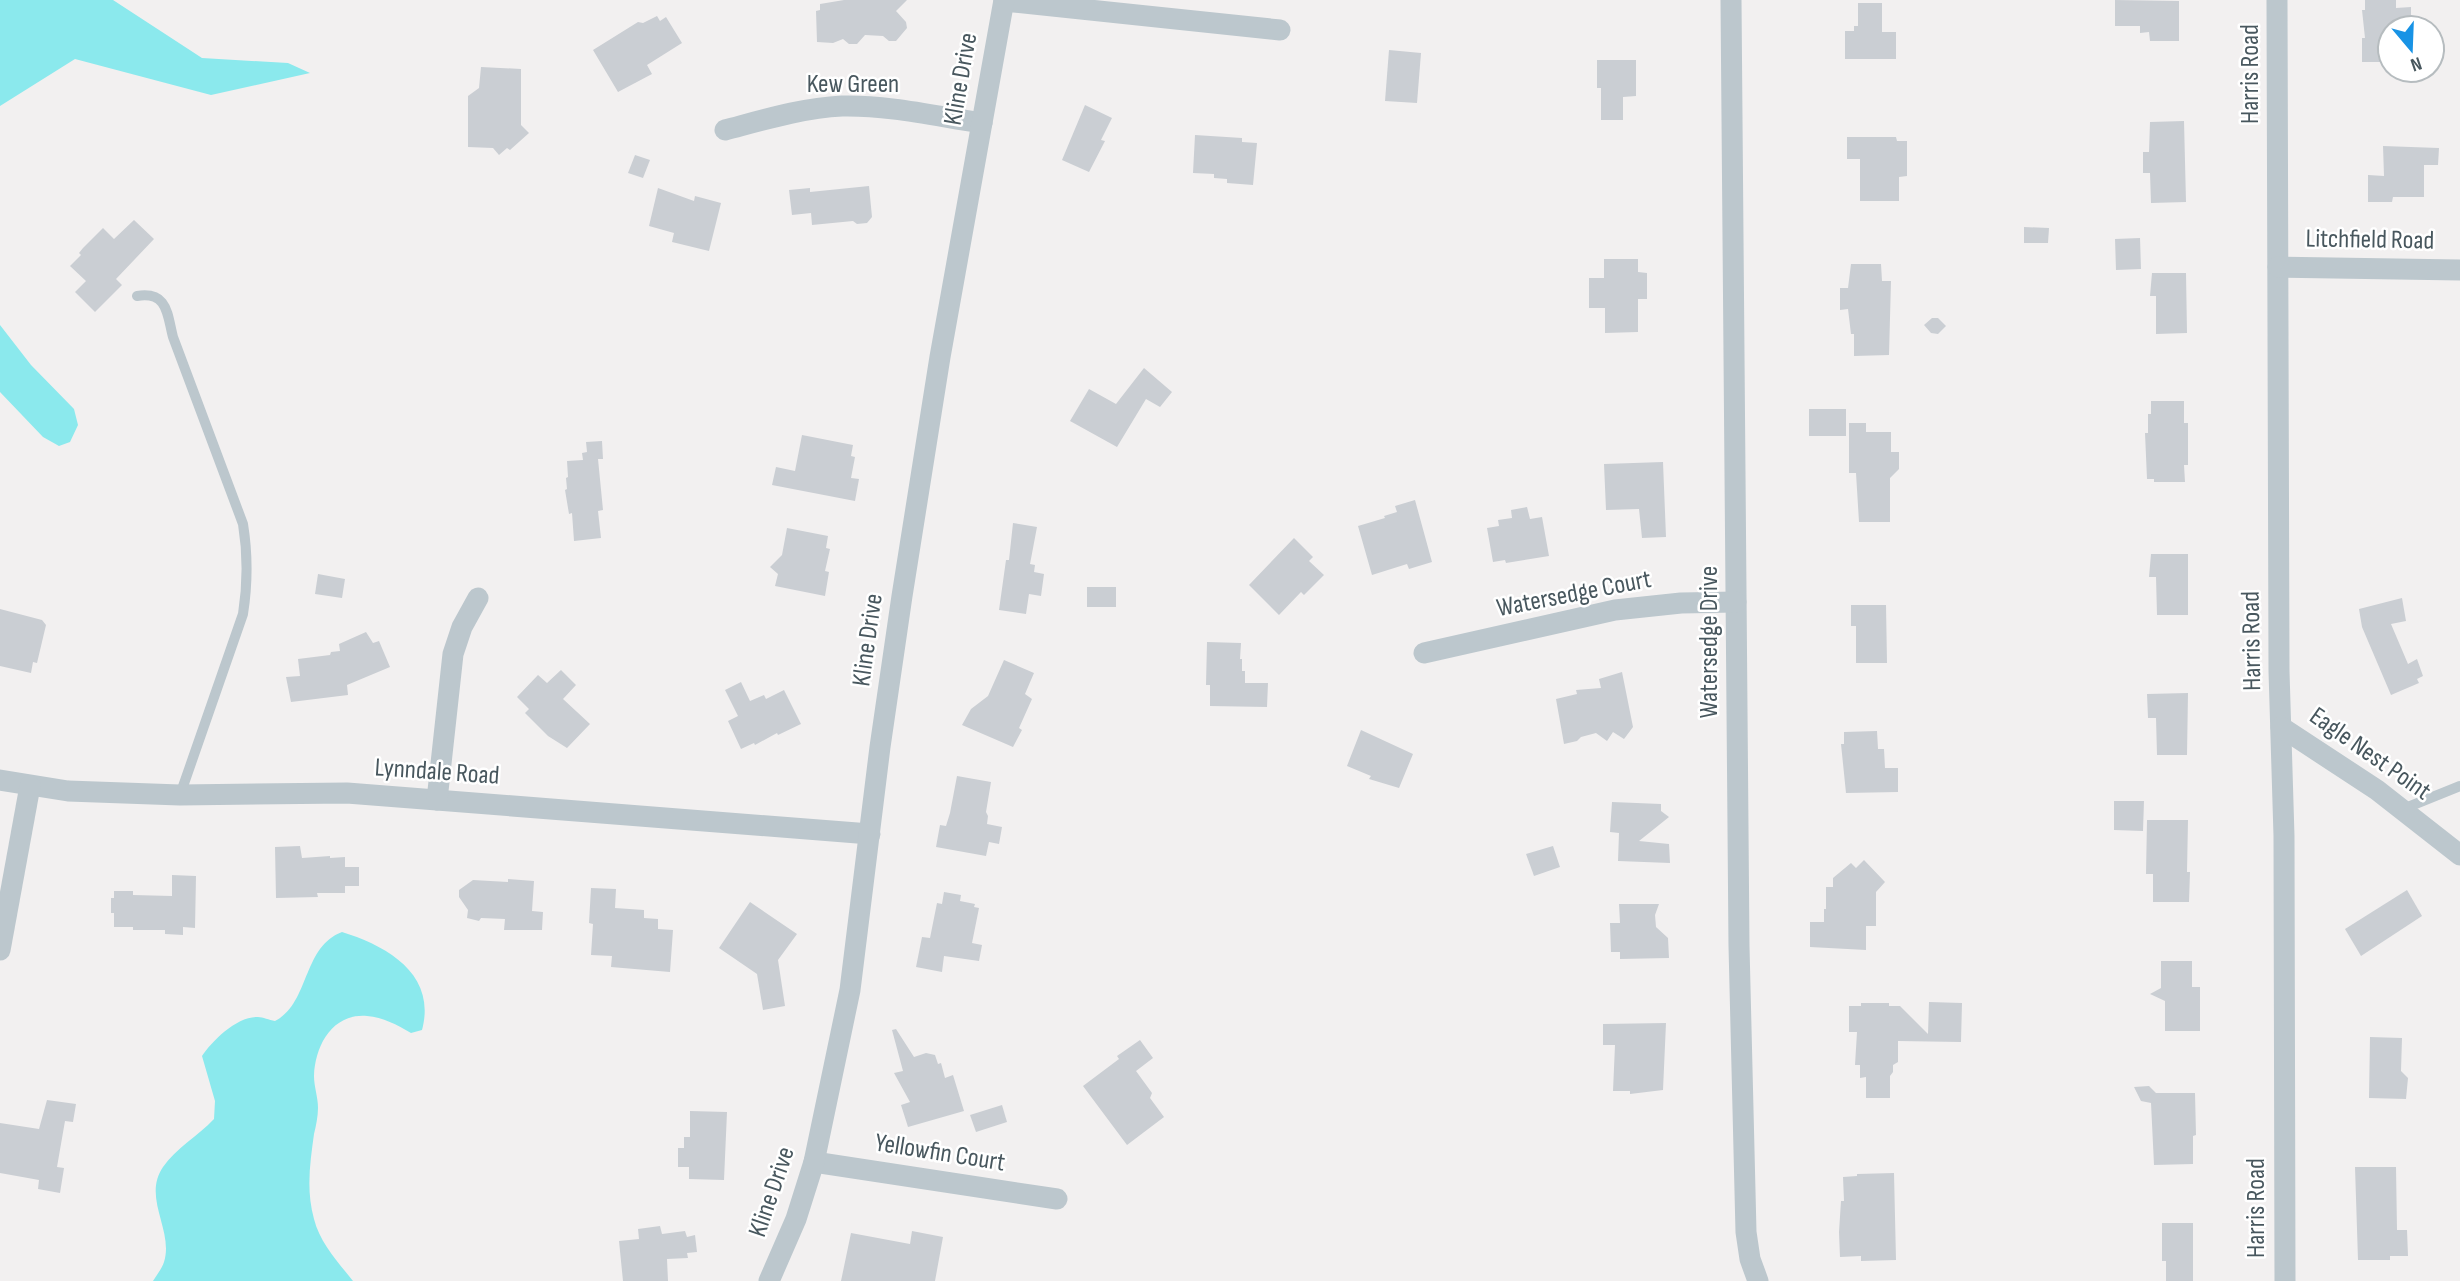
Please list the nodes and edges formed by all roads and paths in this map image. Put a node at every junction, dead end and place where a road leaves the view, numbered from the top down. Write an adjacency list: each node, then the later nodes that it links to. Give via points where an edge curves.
1 (1731, 0): 11 (street, Watersedge Drive)
2 (2277, 0): 7 (street, Harris Road)
3 (1004, 1): 4 (street); 5 (street, Kline Drive)
4 (1280, 30)
5 (982, 123): 6 (street, Kew Green, via 882,107 841,106 799,111); 20 (street, Kline Drive, via 902,596)
6 (725, 130)
7 (2278, 267): 8 (street, Litchfield Road); 13 (street, Harris Road)
8 (2460, 270)
9 (137, 296): 17 (lane, via 149,294 165,306 243,524 248,554 243,614)
10 (478, 598): 18 (street, via 453,654)
11 (1736, 601): 12 (street, Watersedge Court, via 1615,610); 26 (street, Watersedge Drive, via 1746,1232)
12 (1424, 653)
13 (2281, 727): 19 (street, Eagle Nest Point); 27 (street, Harris Road)
14 (0, 780): 15 (street, Lynndale Road)
15 (30, 786): 17 (street, Lynndale Road); 22 (street)
16 (2460, 786): 19 (lane)
17 (180, 795): 18 (street, Lynndale Road, via 347,793)
18 (437, 800): 20 (street, Lynndale Road)
19 (2403, 809): 21 (street, Eagle Nest Point)
20 (870, 834): 23 (street, Kline Drive, via 850,990)
21 (2460, 855)
22 (0, 950)
23 (814, 1162): 24 (street, Yellowfin Court); 25 (street, Kline Drive)
24 (1057, 1199)
25 (769, 1281)
26 (1758, 1281)
27 (2285, 1281)

